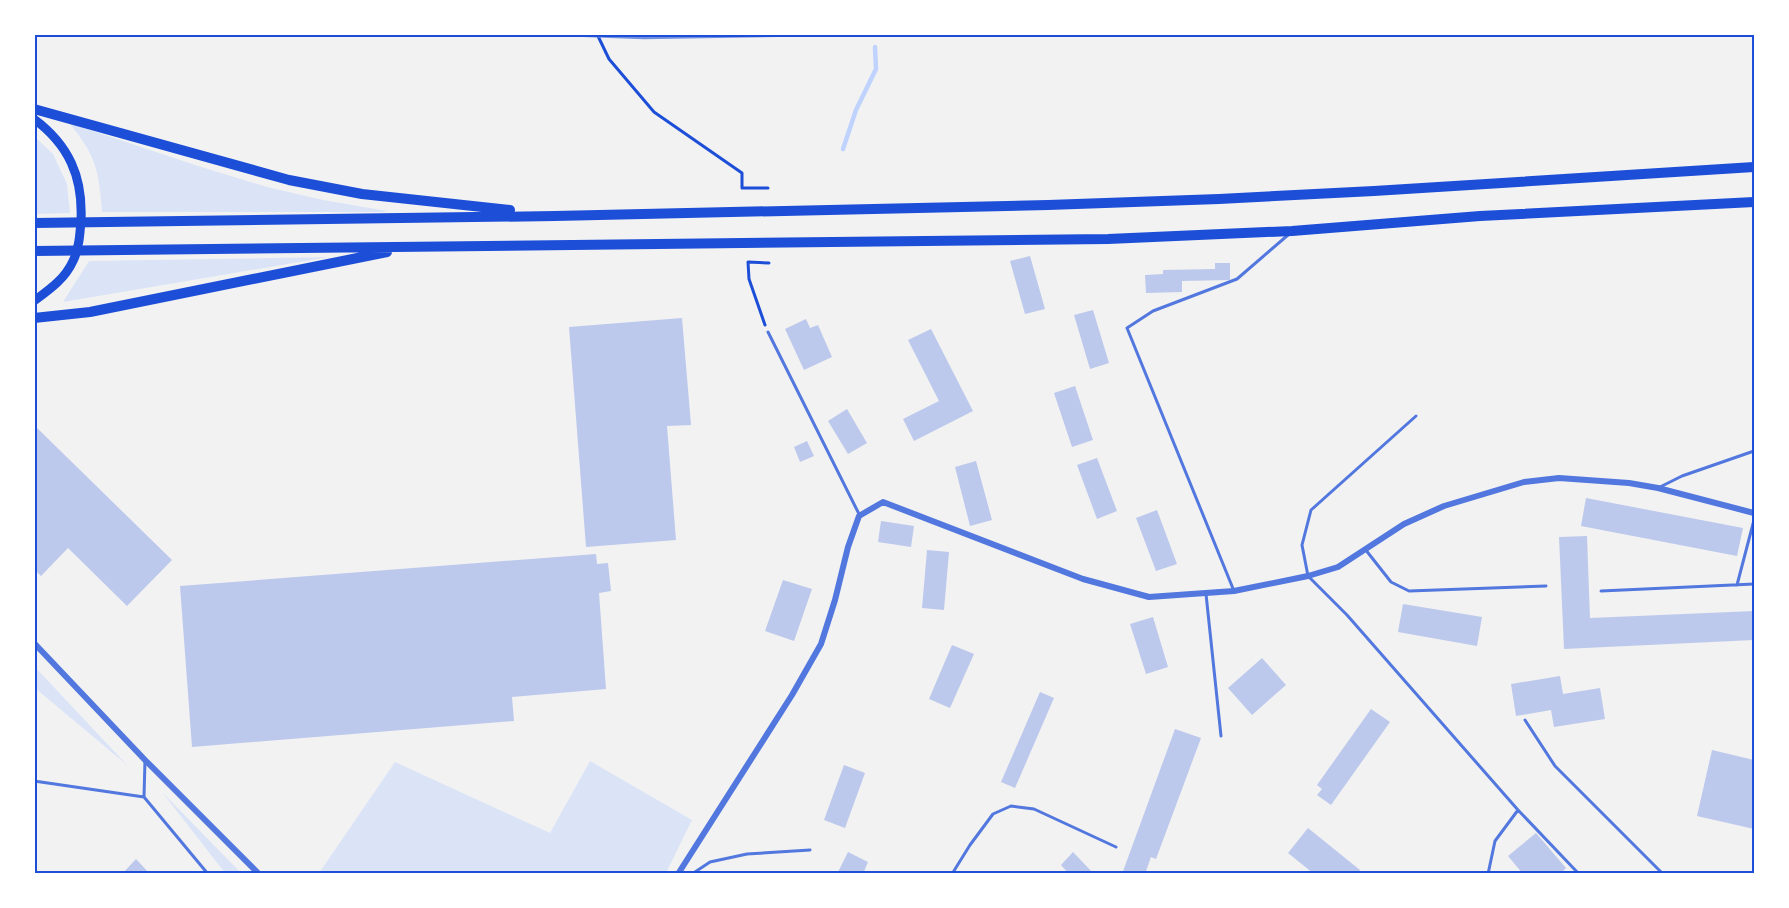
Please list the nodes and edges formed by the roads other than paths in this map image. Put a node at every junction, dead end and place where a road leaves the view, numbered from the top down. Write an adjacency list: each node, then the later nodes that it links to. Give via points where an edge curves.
1 (34, 109): 5 (highway, via 289,180 362,194)
2 (34, 120): 10 (main road, via 65,149 82,198 80,237 73,261 58,283)
3 (1755, 167): 5 (highway, via 1219,199)
4 (1755, 202): 7 (highway, via 1480,216)
5 (555, 216): 6 (highway)
6 (34, 224)
7 (1292, 231): 8 (highway, via 1108,239); 24 (lane, via 1237,279 1153,310 1128,328)
8 (413, 246): 9 (highway); 11 (highway, via 90,312)
9 (34, 251)
10 (34, 301)
11 (34, 318)
12 (768, 332): 17 (lane)
13 (1416, 416): 20 (lane, via 1311,510 1302,545)
14 (1755, 451): 15 (lane)
15 (1658, 488): 16 (street); 19 (street, via 1595,479 1524,482 1444,506 1404,524)
16 (1755, 513)
17 (860, 516): 26 (street, via 883,502 1083,579 1149,597); 38 (street, via 821,644)
18 (1755, 520): 22 (lane)
19 (1365, 549): 20 (street, via 1338,567); 23 (lane, via 1390,582 1409,591)
20 (1308, 576): 24 (street); 33 (lane)
21 (1755, 584): 22 (lane)
22 (1737, 585): 25 (lane)
23 (1546, 586)
24 (1234, 591): 26 (street)
25 (1600, 591)
26 (1206, 594): 29 (lane)
27 (34, 644): 30 (street)
28 (1525, 720): 43 (lane, via 1555,766)
29 (1221, 736)
30 (145, 760): 32 (lane); 37 (street)
31 (34, 781): 32 (lane)
32 (144, 797): 36 (lane)
33 (1518, 810): 41 (lane, via 1495,842); 42 (lane)
34 (1116, 848): 40 (lane, via 1034,809 1011,806 993,814)
35 (810, 850): 39 (lane, via 747,854 710,862)
36 (208, 873)
37 (259, 873)
38 (678, 873)
39 (692, 873)
40 (952, 873)
41 (1488, 873)
42 (1579, 873)
43 (1663, 873)

